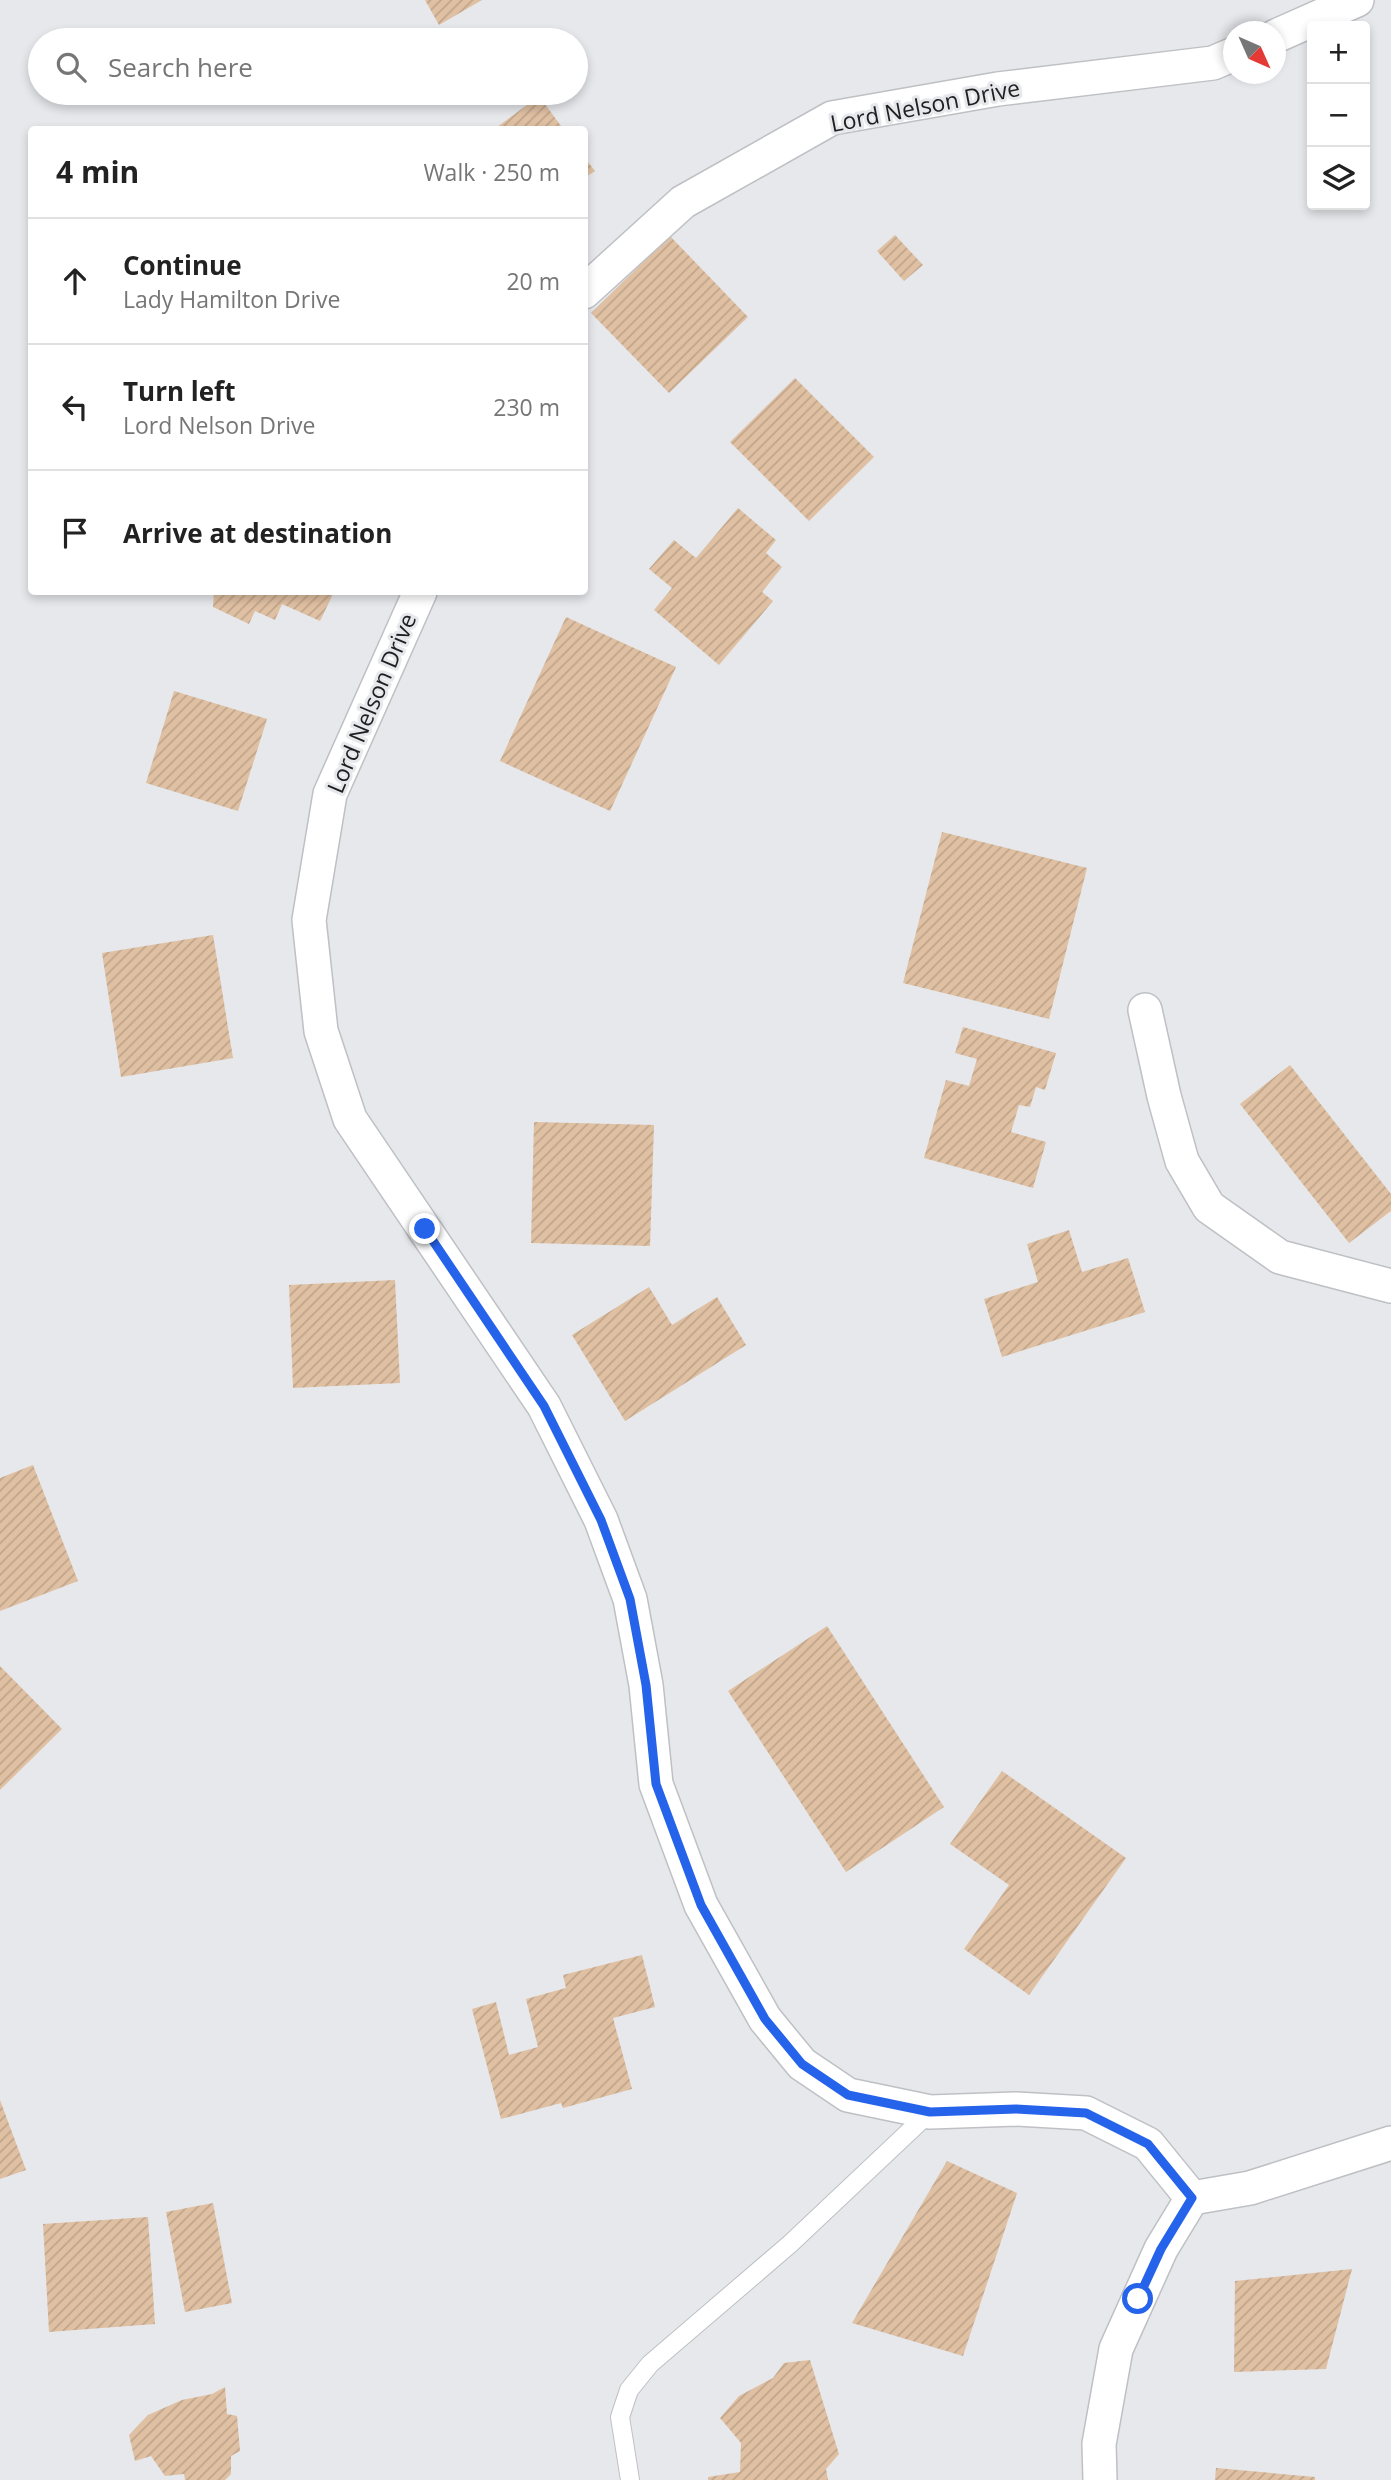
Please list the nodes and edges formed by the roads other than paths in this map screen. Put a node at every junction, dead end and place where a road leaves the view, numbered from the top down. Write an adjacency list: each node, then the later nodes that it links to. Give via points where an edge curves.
1 (1357, 0): 2 (street)
2 (1286, 32)
3 (1223, 59): 4 (street, Lord Nelson Drive, via 998,89 832,118 683,202)
4 (588, 288)
5 (419, 595): 8 (street, Lord Nelson Drive, via 330,793 309,920 321,1031 350,1119 544,1406 601,1520 630,1599 646,1685 656,1784 701,1905 765,2019 802,2064 848,2095)
6 (1145, 1010): 7 (street, via 1182,1161 1209,1207 1280,1257)
7 (1391, 1286)
8 (930, 2112): 10 (street, Lord Nelson Drive, via 1016,2109 1086,2113 1148,2144); 11 (lane, via 790,2244 650,2364 629,2390 620,2417)
9 (1391, 2143): 10 (street, via 1250,2188)
10 (1192, 2198): 12 (street, via 1161,2249 1116,2349 1099,2444)
11 (630, 2480)
12 (1100, 2480)

